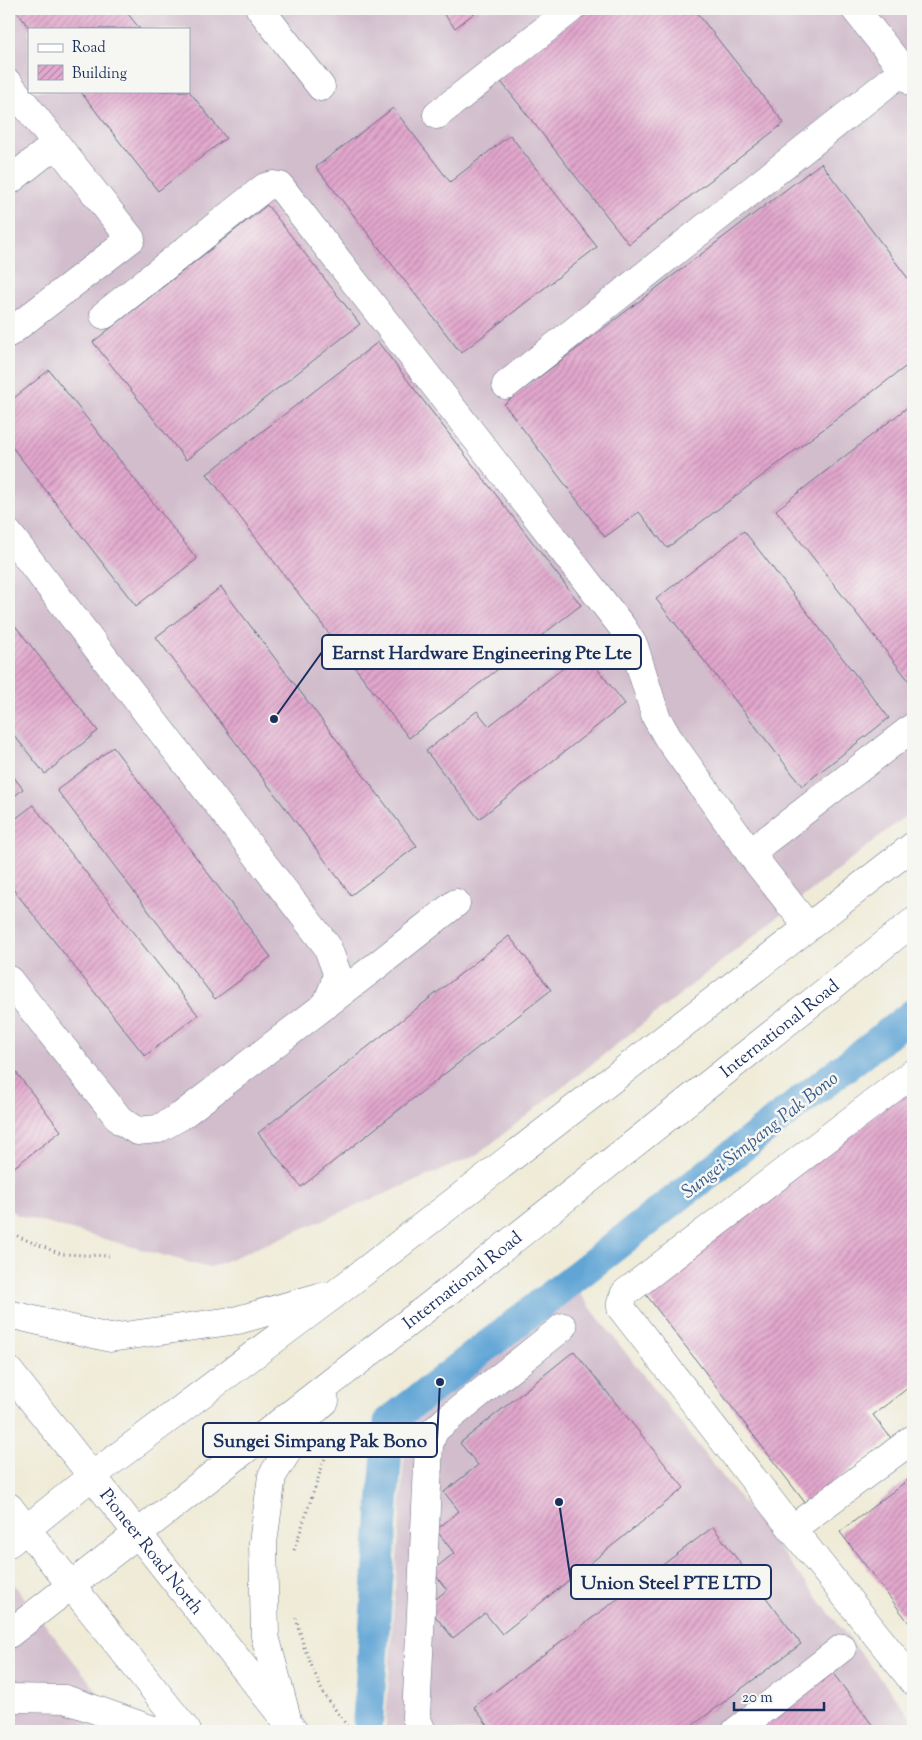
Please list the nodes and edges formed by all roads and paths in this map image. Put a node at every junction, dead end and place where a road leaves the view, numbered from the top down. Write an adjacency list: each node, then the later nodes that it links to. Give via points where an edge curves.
1 (260, 9): 6 (main road)
2 (571, 9): 7 (main road)
3 (855, 9): 4 (main road)
4 (910, 72): 12 (main road)
5 (9, 84): 8 (main road)
6 (321, 86)
7 (437, 115)
8 (56, 144): 9 (main road); 11 (main road, via 131,239)
9 (9, 180)
10 (104, 315): 16 (main road, via 265,187 280,186 623,628 634,646 656,717)
11 (9, 333)
12 (506, 385)
13 (9, 534): 20 (main road)
14 (913, 727): 16 (main road)
15 (913, 846): 19 (main road)
16 (750, 853): 19 (main road)
17 (456, 903): 21 (main road)
18 (913, 922): 29 (main road, International Road)
19 (808, 927): 27 (main road)
20 (327, 946): 21 (main road, via 347,958); 23 (main road, via 337,973)
21 (380, 963): 23 (main road)
22 (9, 980): 23 (main road, via 121,1122 138,1131 158,1129 181,1116)
23 (326, 1005)
24 (913, 1073): 35 (main road, via 625,1294 621,1303 621,1308)
25 (9, 1230): 26 (path, via 19,1238 61,1254)
26 (109, 1256)
27 (339, 1291): 28 (main road, via 238,1320 110,1338); 33 (main road)
28 (9, 1314)
29 (405, 1324): 36 (main road, International Road); 46 (main road, via 311,1414 272,1476 263,1542 265,1636)
30 (563, 1327): 50 (main road, via 445,1421 434,1431 429,1444 416,1717)
31 (9, 1371): 33 (main road, Pioneer Road North)
32 (913, 1439): 35 (main road)
33 (92, 1476): 36 (main road, Pioneer Road North); 37 (main road)
34 (9, 1506): 37 (main road)
35 (792, 1529): 44 (main road)
36 (137, 1533): 40 (main road, International Road); 46 (main road, Pioneer Road North)
37 (18, 1536): 40 (main road)
38 (294, 1548): 39 (path)
39 (294, 1557)
40 (71, 1585): 42 (main road, International Road); 48 (main road)
41 (294, 1609): 49 (path, via 304,1647 323,1692)
42 (9, 1634)
43 (842, 1648): 51 (main road)
44 (913, 1681)
45 (9, 1698): 47 (main road, via 65,1699)
46 (292, 1728)
47 (156, 1731)
48 (187, 1731)
49 (351, 1731)
50 (422, 1731)
51 (736, 1731)

